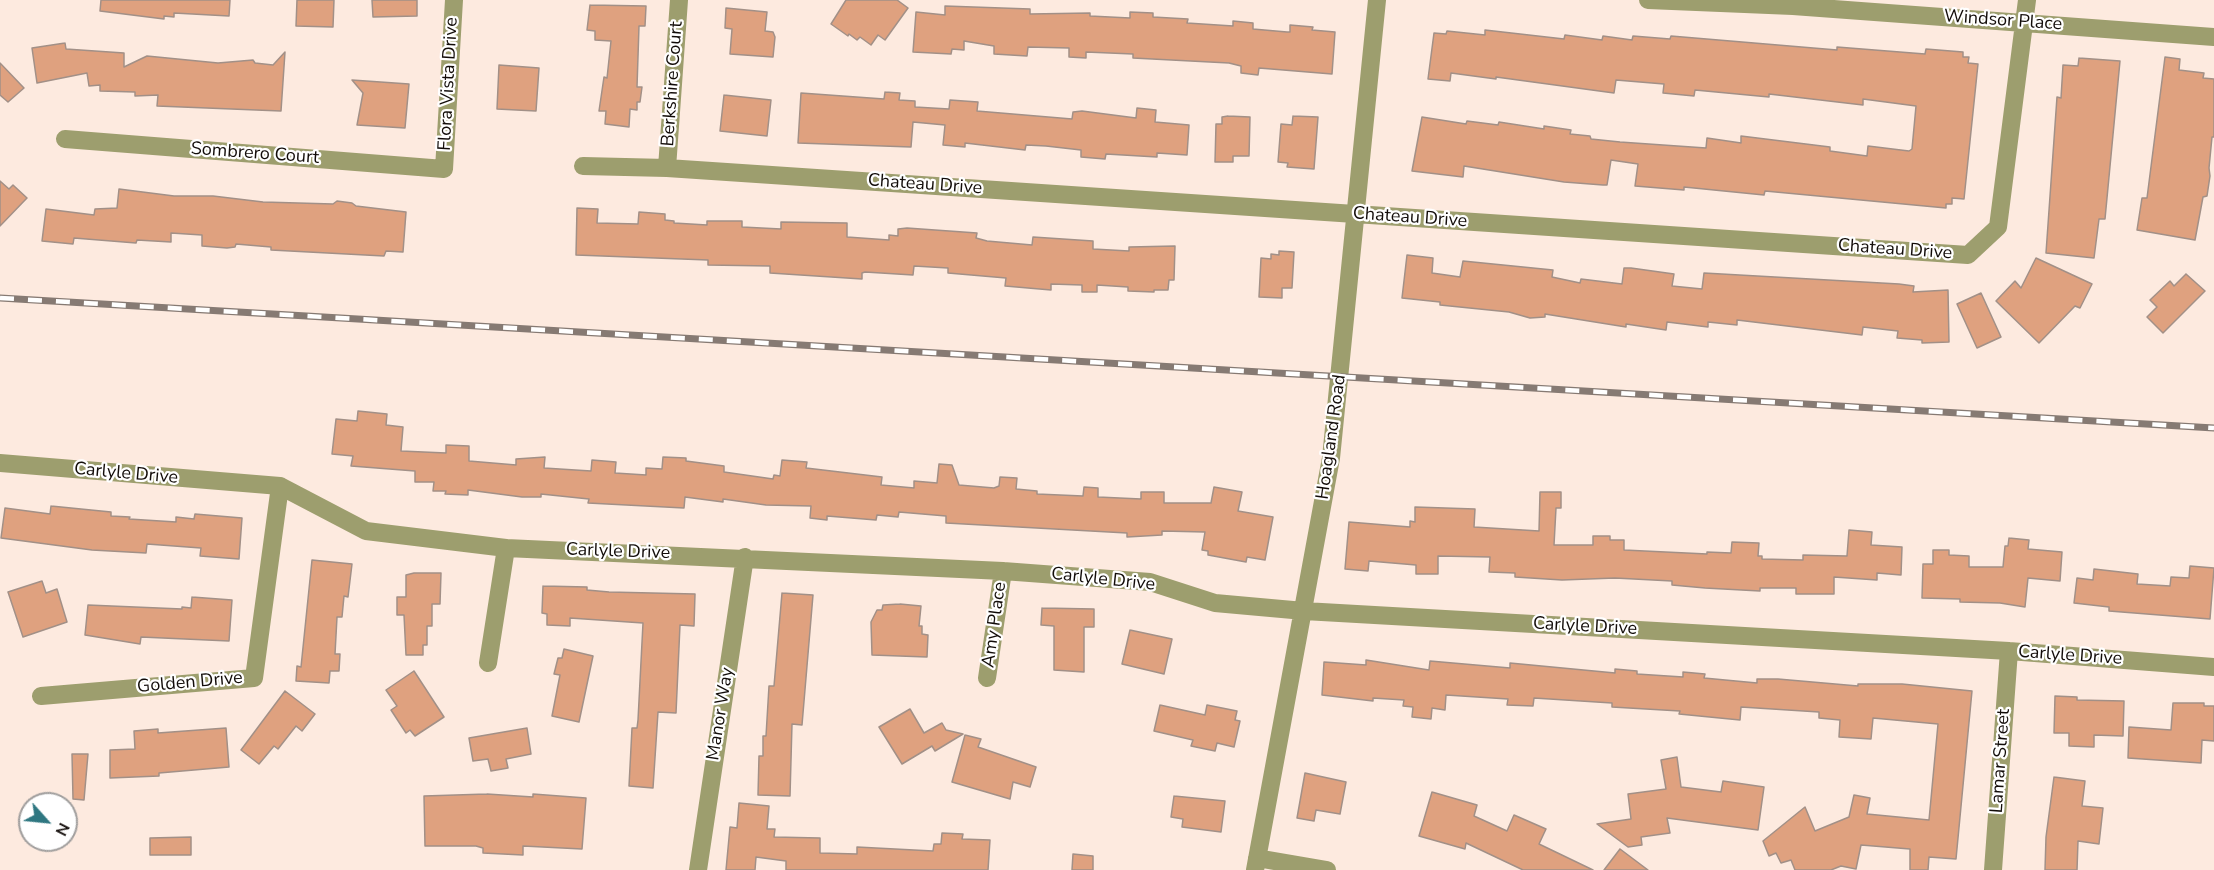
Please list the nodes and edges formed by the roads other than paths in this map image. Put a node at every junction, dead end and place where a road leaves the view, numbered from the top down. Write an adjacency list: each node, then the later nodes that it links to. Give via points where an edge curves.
1 (454, 0): 12 (street, Flora Vista Drive)
2 (679, 0): 11 (street, Berkshire Court)
3 (1377, 0): 13 (street, Hoagland Road)
4 (1648, 0): 6 (street, Windsor Place)
5 (2027, 0): 7 (street, Chateau Drive)
6 (1793, 3): 7 (street, Windsor Place)
7 (2025, 22): 8 (street, Windsor Place); 13 (street, Chateau Drive, via 1998,226 1968,255)
8 (2214, 37)
9 (65, 139): 12 (street, Sombrero Court)
10 (583, 166): 11 (street, Chateau Drive)
11 (667, 168): 13 (street, Chateau Drive)
12 (444, 169)
13 (1358, 214): 19 (street, Hoagland Road, via 1331,458)
14 (0, 464): 15 (street, Carlyle Drive)
15 (280, 486): 16 (street, Carlyle Drive, via 366,531); 24 (street, Golden Drive, via 254,678)
16 (506, 548): 17 (street, Carlyle Drive); 21 (street)
17 (745, 557): 18 (street, Carlyle Drive); 26 (street, Manor Way)
18 (1003, 571): 19 (street, Carlyle Drive, via 1150,582 1215,603); 23 (street, Amy Place)
19 (1304, 611): 20 (street, Carlyle Drive); 25 (street, Hoagland Road)
20 (2009, 651): 22 (street, Carlyle Drive); 28 (street, Lamar Street)
21 (488, 663)
22 (2214, 666)
23 (987, 678)
24 (41, 696)
25 (1256, 864): 27 (street)
26 (698, 870)
27 (1327, 870)
28 (1992, 870)

